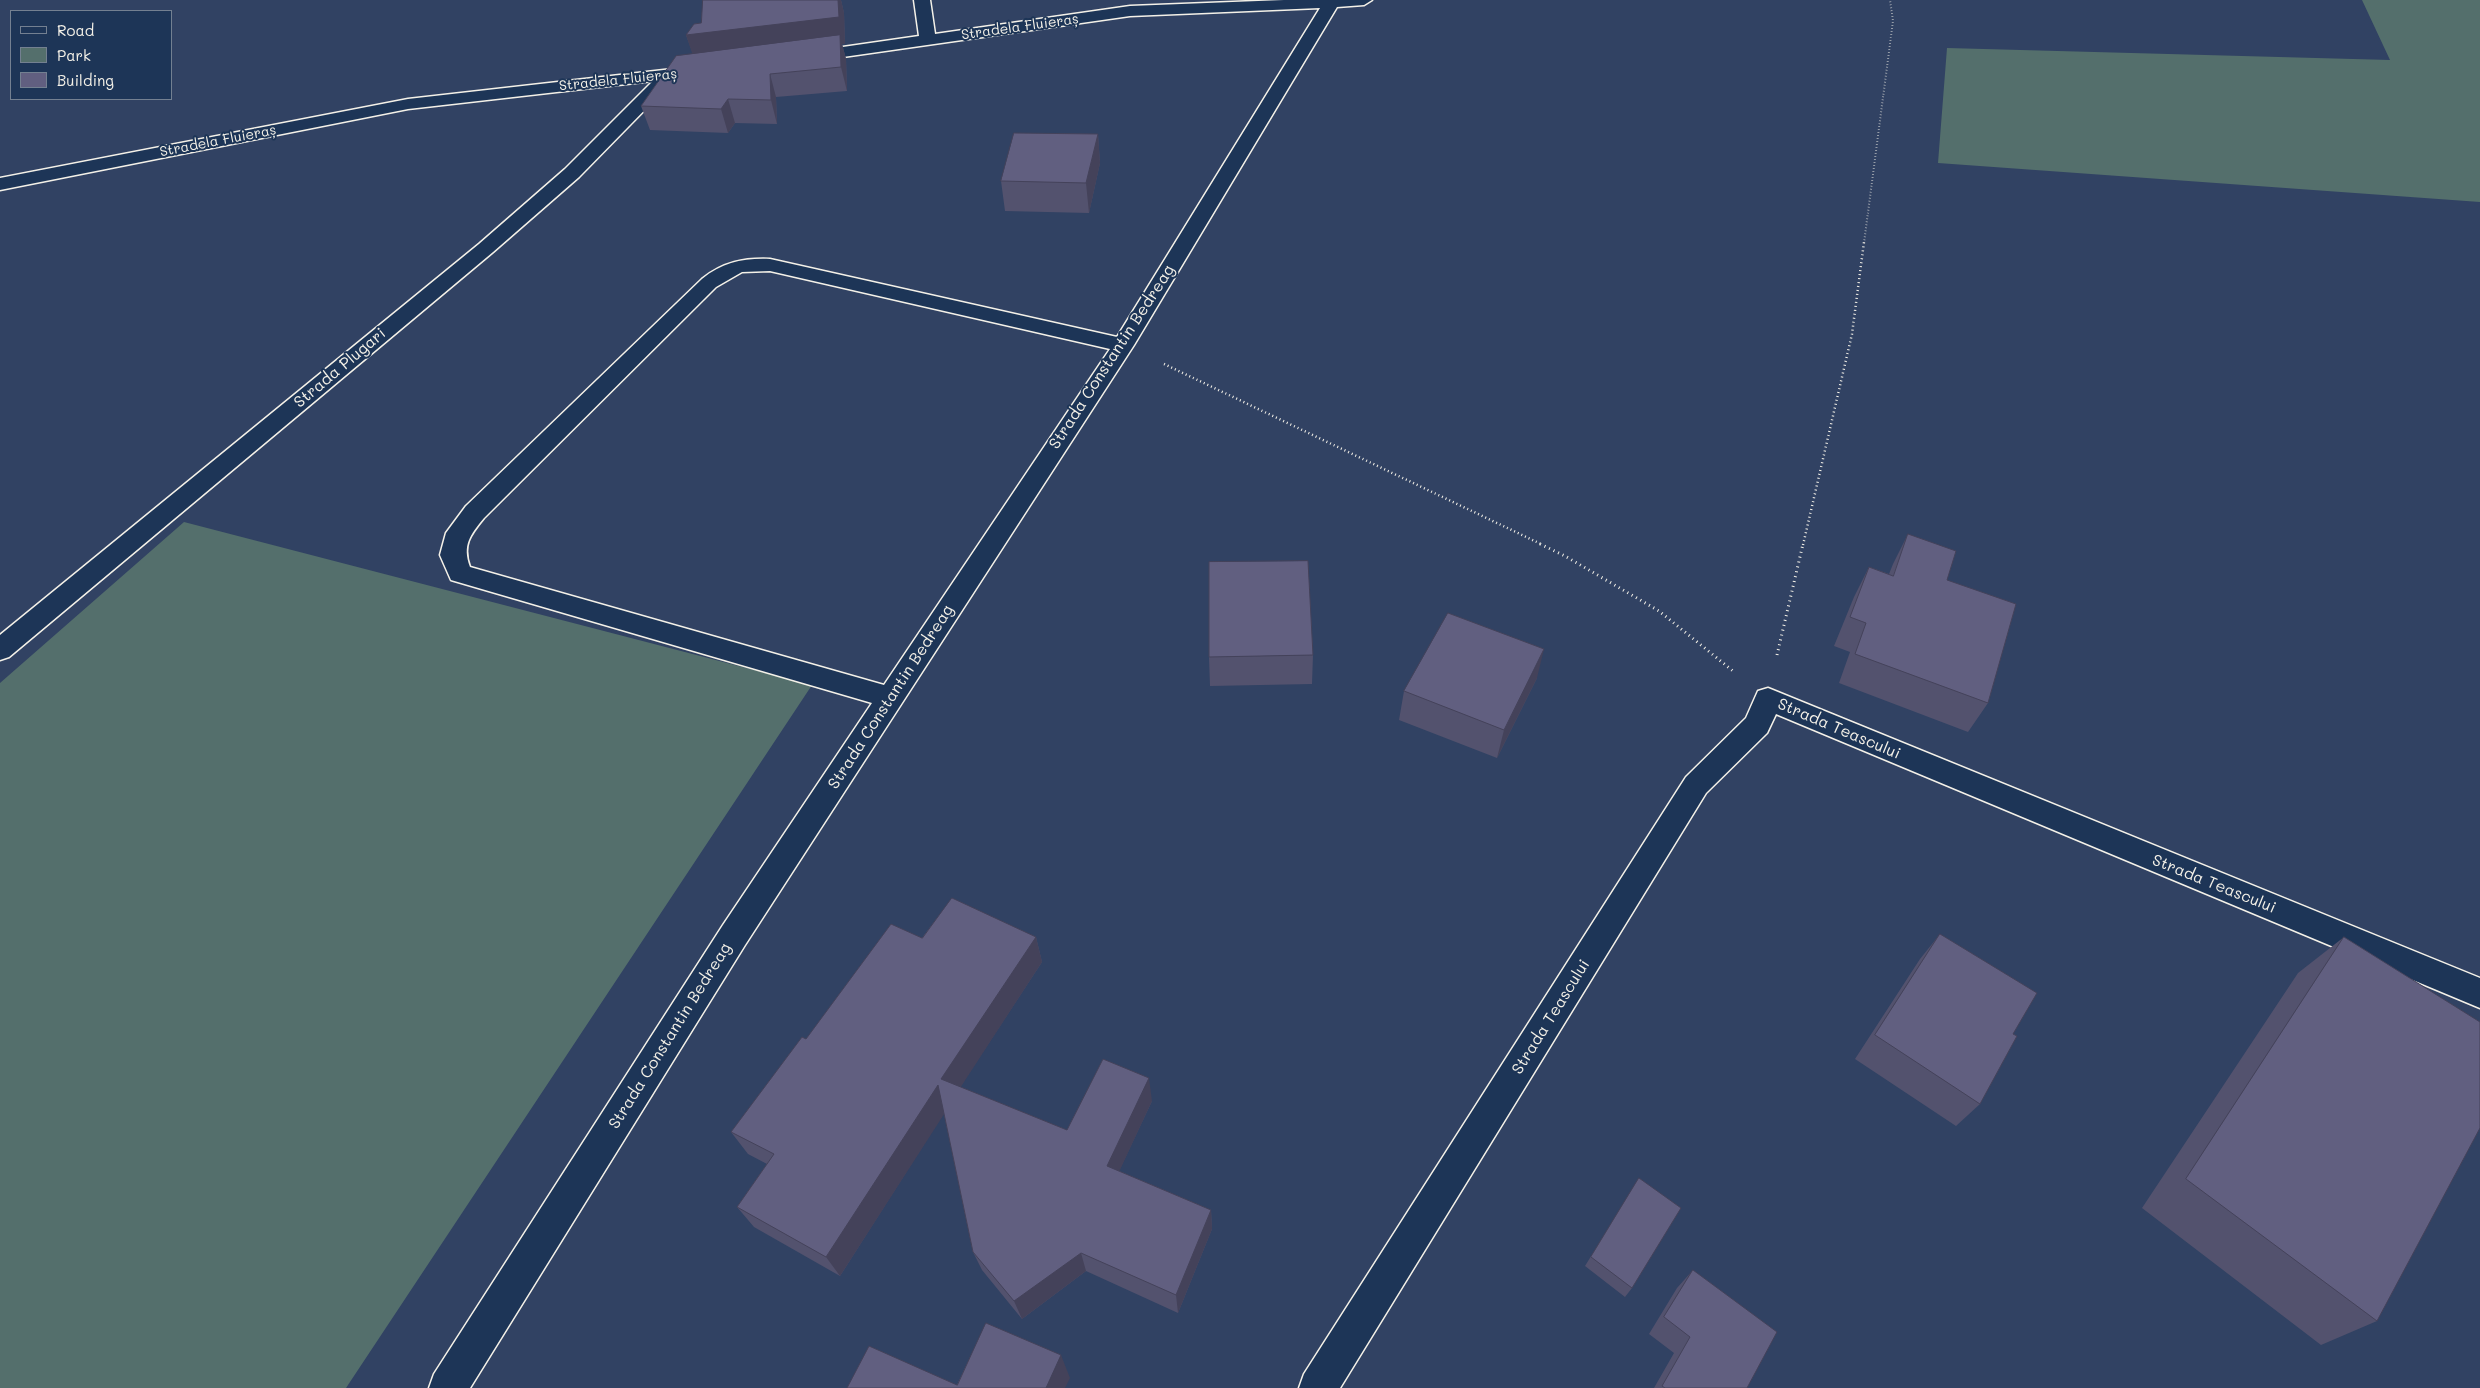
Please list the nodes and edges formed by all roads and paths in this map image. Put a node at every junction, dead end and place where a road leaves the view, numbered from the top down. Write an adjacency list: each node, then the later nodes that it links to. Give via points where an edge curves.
1 (922, 0): 5 (street)
2 (1364, 0): 4 (street, Stradela Fluieraș)
3 (1890, 0): 13 (path, via 1893,21 1852,334)
4 (1331, 3): 5 (street, Stradela Fluieraș, via 1130,11); 10 (street, Strada Constantin Bedreag)
5 (928, 41): 6 (street, Stradela Fluieraș)
6 (789, 59)
7 (720, 68): 8 (street, Stradela Fluieraș)
8 (670, 74): 9 (street, Stradela Fluieraș, via 408,104); 11 (street, Strada Plugari, via 572,173 486,248)
9 (0, 184)
10 (1123, 345): 12 (street, Strada Constantin Bedreag); 12 (street, via 770,265 744,264 724,271 709,283 475,512 458,533 452,555 460,573); 13 (path, via 1565,556 1658,611)
11 (0, 650)
12 (890, 698): 15 (street, Strada Constantin Bedreag, via 734,935)
13 (1768, 699): 14 (street, Strada Teascului); 16 (street, Strada Teascului, via 1757,725 1696,785)
14 (2480, 994)
15 (448, 1388)
16 (1318, 1388)

